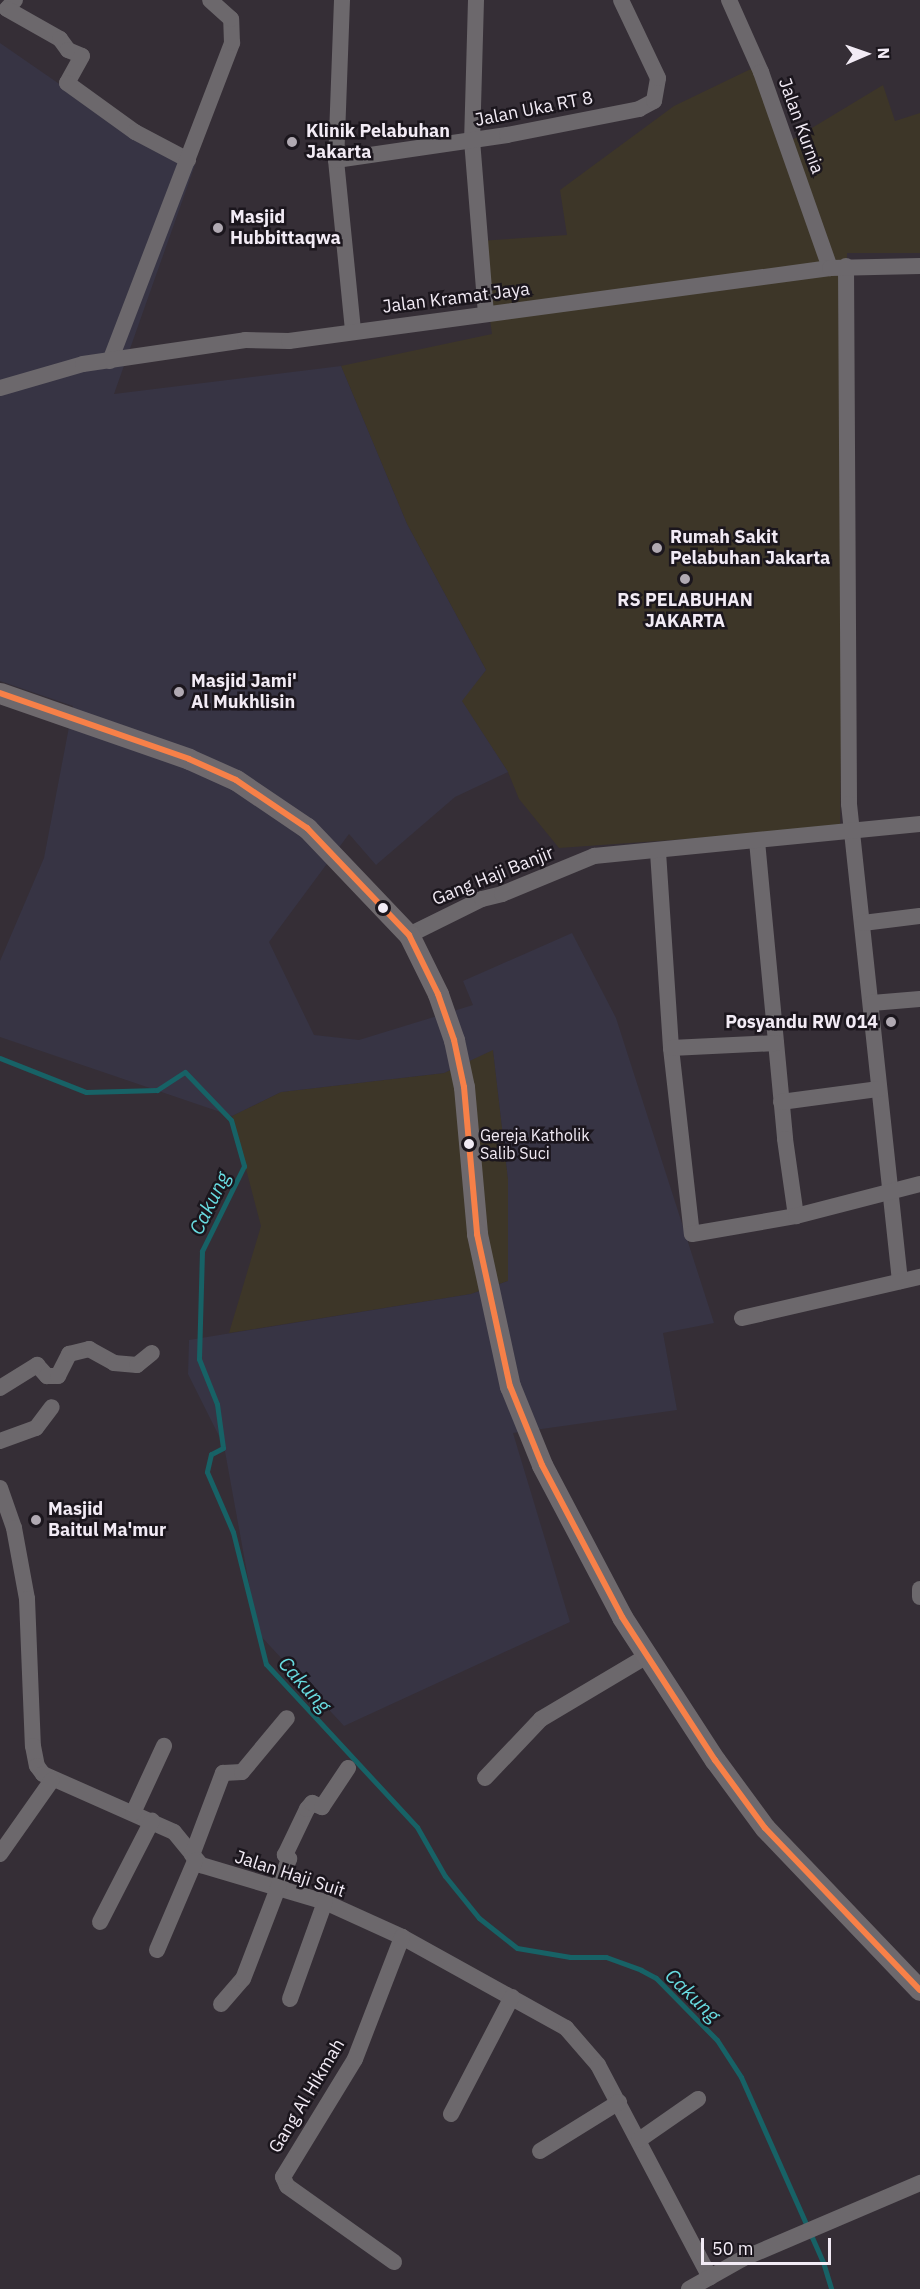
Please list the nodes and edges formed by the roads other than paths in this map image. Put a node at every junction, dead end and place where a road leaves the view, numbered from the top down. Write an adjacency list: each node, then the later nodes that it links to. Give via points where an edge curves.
1 (15, 0): 8 (street, via 7,9 60,39 68,50 81,56 67,83 135,132)
2 (210, 0): 8 (street, via 231,19 232,43)
3 (342, 0): 9 (street)
4 (476, 0): 7 (street)
5 (621, 0): 7 (street, Jalan Uka RT 8, via 658,78 654,101 639,109)
6 (729, 0): 11 (street, Jalan Kurnia)
7 (472, 140): 9 (street, Jalan Uka RT 8); 12 (street)
8 (188, 160): 14 (street)
9 (336, 160): 13 (street)
10 (920, 266): 11 (street, Jalan Kramat Jaya)
11 (838, 267): 12 (street, Jalan Kramat Jaya); 18 (street, Jalan Kurnia)
12 (486, 313): 13 (street, Jalan Kramat Jaya)
13 (353, 331): 14 (street, Jalan Kramat Jaya, via 289,341 245,340)
14 (110, 361): 15 (street, Jalan Kramat Jaya, via 83,364)
15 (0, 388)
16 (0, 693): 23 (main road, via 189,759 236,780 307,828)
17 (920, 824): 18 (street, Gang Haji Banjir)
18 (851, 831): 19 (street, Gang Haji Banjir); 22 (street, Jalan Kurnia)
19 (757, 841): 20 (street, Gang Haji Banjir); 26 (street)
20 (658, 852): 23 (street, Gang Haji Banjir, via 594,856 482,898); 27 (street)
21 (920, 916): 22 (street)
22 (863, 923): 25 (street, Jalan Kurnia)
23 (409, 935): 43 (main road, via 438,994 454,1040 464,1087 477,1234 519,1415 588,1555)
24 (920, 999): 25 (street)
25 (872, 1003): 28 (street, Jalan Kurnia)
26 (776, 1043): 27 (street); 29 (street)
27 (671, 1048): 32 (street, via 692,1234)
28 (879, 1089): 29 (street); 31 (street, Jalan Kurnia)
29 (781, 1102): 32 (street)
30 (920, 1184): 31 (street)
31 (889, 1191): 32 (street); 34 (street, Jalan Kurnia)
32 (796, 1216)
33 (920, 1277): 34 (street)
34 (900, 1281): 35 (street)
35 (741, 1318)
36 (152, 1353): 37 (street, via 137,1365 114,1363 91,1349 80,1351 69,1354 59,1375 47,1376 37,1365)
37 (0, 1388)
38 (52, 1407): 39 (street, via 36,1428)
39 (0, 1441)
40 (0, 1488): 48 (street, via 14,1528 27,1599 34,1755 37,1766)
41 (920, 1589): 42 (street)
42 (920, 1597)
43 (647, 1656): 47 (street, via 541,1719); 58 (main road, via 765,1828)
44 (287, 1718): 52 (street, via 242,1772 223,1773)
45 (164, 1746): 49 (street)
46 (348, 1768): 53 (street, via 322,1806 312,1803 307,1809 285,1855 290,1859)
47 (485, 1778)
48 (52, 1780): 49 (street); 51 (street)
49 (133, 1813): 50 (street)
50 (152, 1821): 52 (street, via 174,1832); 55 (street)
51 (0, 1854)
52 (193, 1858): 53 (street, Jalan Haji Suit); 57 (street)
53 (276, 1888): 54 (street, Jalan Haji Suit); 61 (street, via 243,1979)
54 (325, 1902): 56 (street, Jalan Haji Suit); 60 (street)
55 (100, 1922)
56 (402, 1937): 59 (street, Jalan Haji Suit); 68 (street, Gang Al Hikmah, via 360,2047 283,2177 287,2186)
57 (157, 1950)
58 (920, 1990)
59 (512, 1998): 63 (street, Jalan Haji Suit, via 581,2041); 64 (street)
60 (290, 1999)
61 (221, 2004)
62 (698, 2099): 65 (street)
63 (619, 2102): 65 (street, Jalan Haji Suit); 66 (street)
64 (451, 2114)
65 (639, 2140): 69 (street, Jalan Haji Suit)
66 (540, 2151)
67 (920, 2183): 69 (street, via 831,2219)
68 (394, 2262)
69 (710, 2277): 70 (street)
70 (689, 2289)

